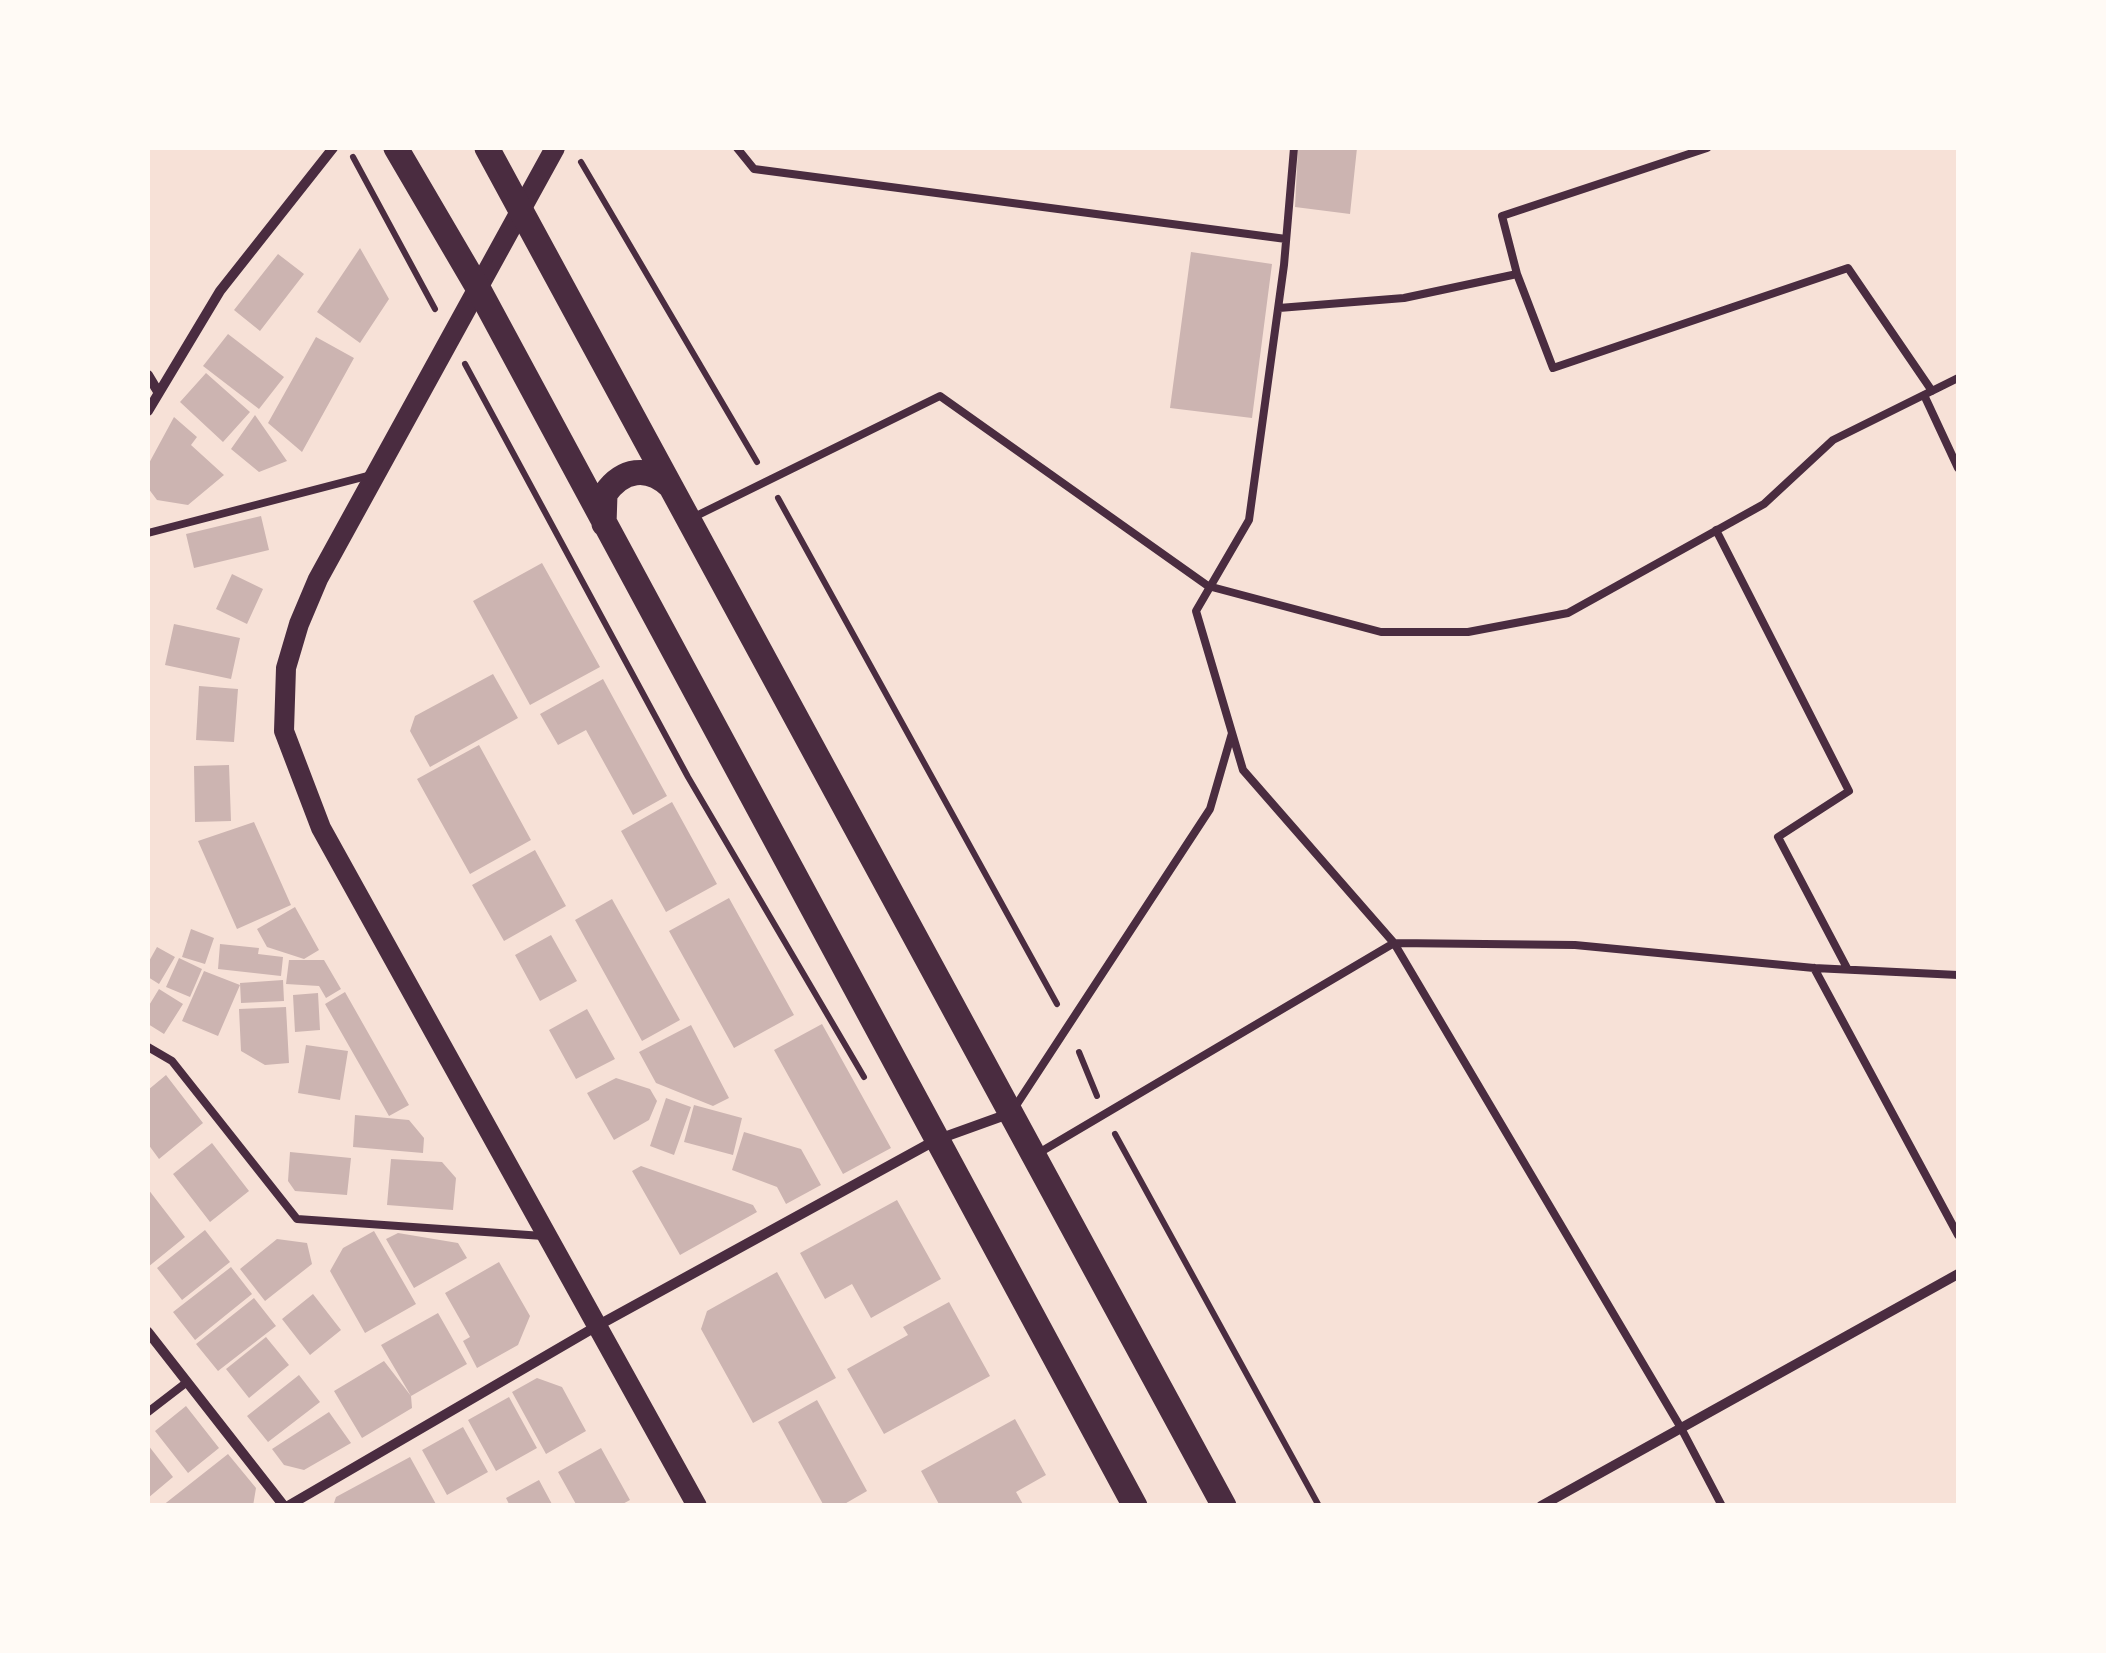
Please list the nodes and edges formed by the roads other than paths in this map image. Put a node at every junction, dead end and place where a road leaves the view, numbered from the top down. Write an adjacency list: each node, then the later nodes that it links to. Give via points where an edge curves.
1 (333, 148): 15 (street, via 220,291)
2 (396, 148): 11 (main road)
3 (487, 148): 8 (main road)
4 (556, 148): 8 (main road)
5 (737, 148): 9 (lane, via 754,169)
6 (1294, 148): 9 (lane)
7 (1706, 148): 10 (lane, via 1502,216)
8 (521, 210): 11 (main road); 20 (main road)
9 (1286, 240): 12 (lane)
10 (1517, 274): 12 (lane, via 1404,298); 16 (lane, via 1553,368 1848,268)
11 (478, 288): 19 (main road); 22 (main road)
12 (1278, 308): 25 (lane, via 1249,520)
13 (148, 375): 15 (street)
14 (1958, 378): 16 (lane)
15 (158, 390): 17 (street)
16 (1928, 393): 18 (lane); 23 (lane, via 1833,440 1764,504)
17 (148, 411)
18 (1958, 468)
19 (376, 474): 24 (lane); 37 (main road, via 299,624 283,690 284,731 321,828)
20 (675, 491): 21 (main road); 22 (main road, via 658,475 622,476 602,505)
21 (690, 520): 25 (lane, via 940,396); 33 (main road)
22 (606, 529): 34 (main road)
23 (1716, 530): 25 (lane, via 1568,613 1468,632 1381,632); 30 (lane, via 1850,791 1778,837)
24 (148, 532)
25 (1208, 586): 26 (lane, via 1196,611)
26 (1232, 732): 27 (lane, via 1243,770); 33 (lane, via 1210,809)
27 (1394, 943): 29 (lane, via 1575,945); 35 (lane); 43 (lane)
28 (1958, 964): 31 (lane)
29 (1814, 968): 30 (lane); 36 (lane)
30 (1847, 968): 31 (lane)
31 (1955, 975)
32 (148, 1047): 37 (lane, via 172,1061 297,1219)
33 (1012, 1113): 34 (street); 35 (main road)
34 (936, 1140): 39 (street); 46 (main road)
35 (1034, 1156): 47 (main road)
36 (1958, 1235)
37 (548, 1236): 39 (main road)
38 (1958, 1274): 43 (street)
39 (597, 1326): 44 (street); 45 (main road)
40 (148, 1332): 41 (street)
41 (187, 1382): 42 (lane); 44 (street)
42 (148, 1412)
43 (1681, 1428): 48 (street); 49 (lane)
44 (286, 1506)
45 (696, 1506)
46 (1134, 1506)
47 (1224, 1506)
48 (1541, 1506)
49 (1722, 1506)

